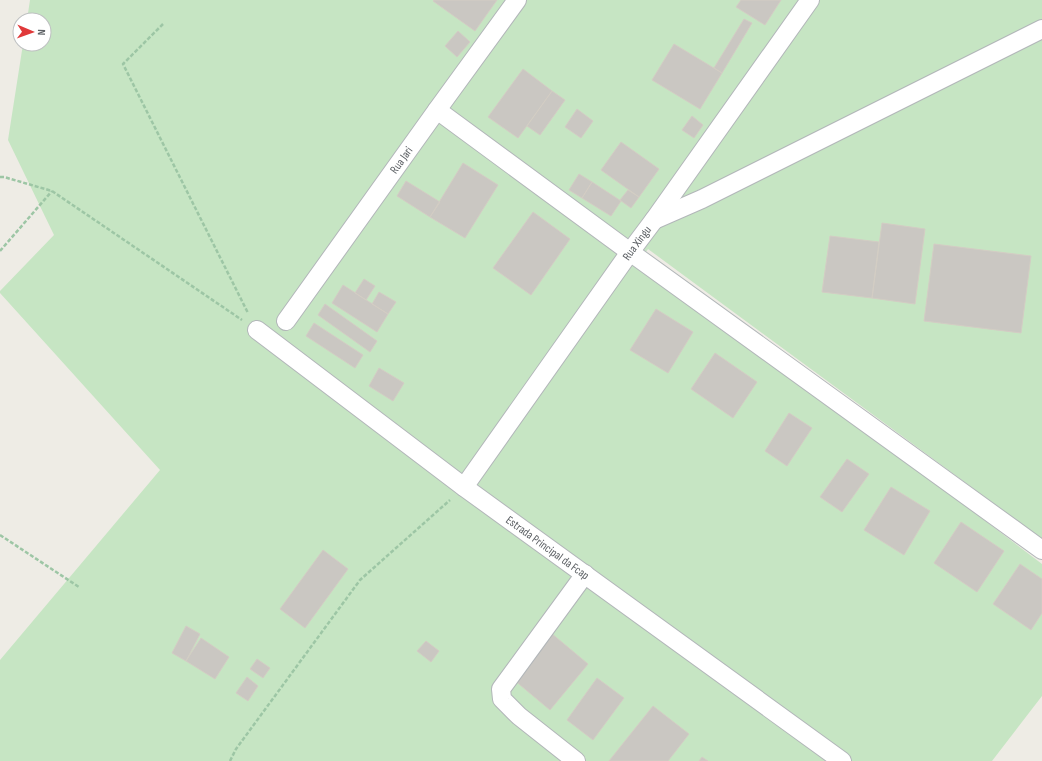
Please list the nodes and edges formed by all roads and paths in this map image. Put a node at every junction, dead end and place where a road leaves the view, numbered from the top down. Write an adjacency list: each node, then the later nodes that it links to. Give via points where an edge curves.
1 (517, 0): 5 (street, Rua Jari)
2 (810, 0): 8 (street, Rua Xingu)
3 (163, 24): 12 (path, via 124,64)
4 (1042, 29): 8 (street, via 702,199)
5 (437, 110): 10 (street); 11 (street, Rua Jari)
6 (0, 177): 7 (path)
7 (52, 191): 9 (path); 12 (path)
8 (654, 220): 10 (street, Rua Xingu)
9 (0, 251)
10 (630, 252): 13 (street, Rua Xingu); 15 (street)
11 (286, 321)
12 (257, 330): 13 (street, Estrada Principal da Fcap)
13 (464, 487): 16 (street, Estrada Principal da Fcap); 18 (path, via 360,580 236,749)
14 (0, 535): 17 (path)
15 (1042, 550)
16 (585, 574): 19 (street, via 501,689 502,699 519,716); 20 (street, Estrada Principal da Fcap)
17 (79, 587)
18 (230, 761)
19 (576, 761)
20 (842, 761)

